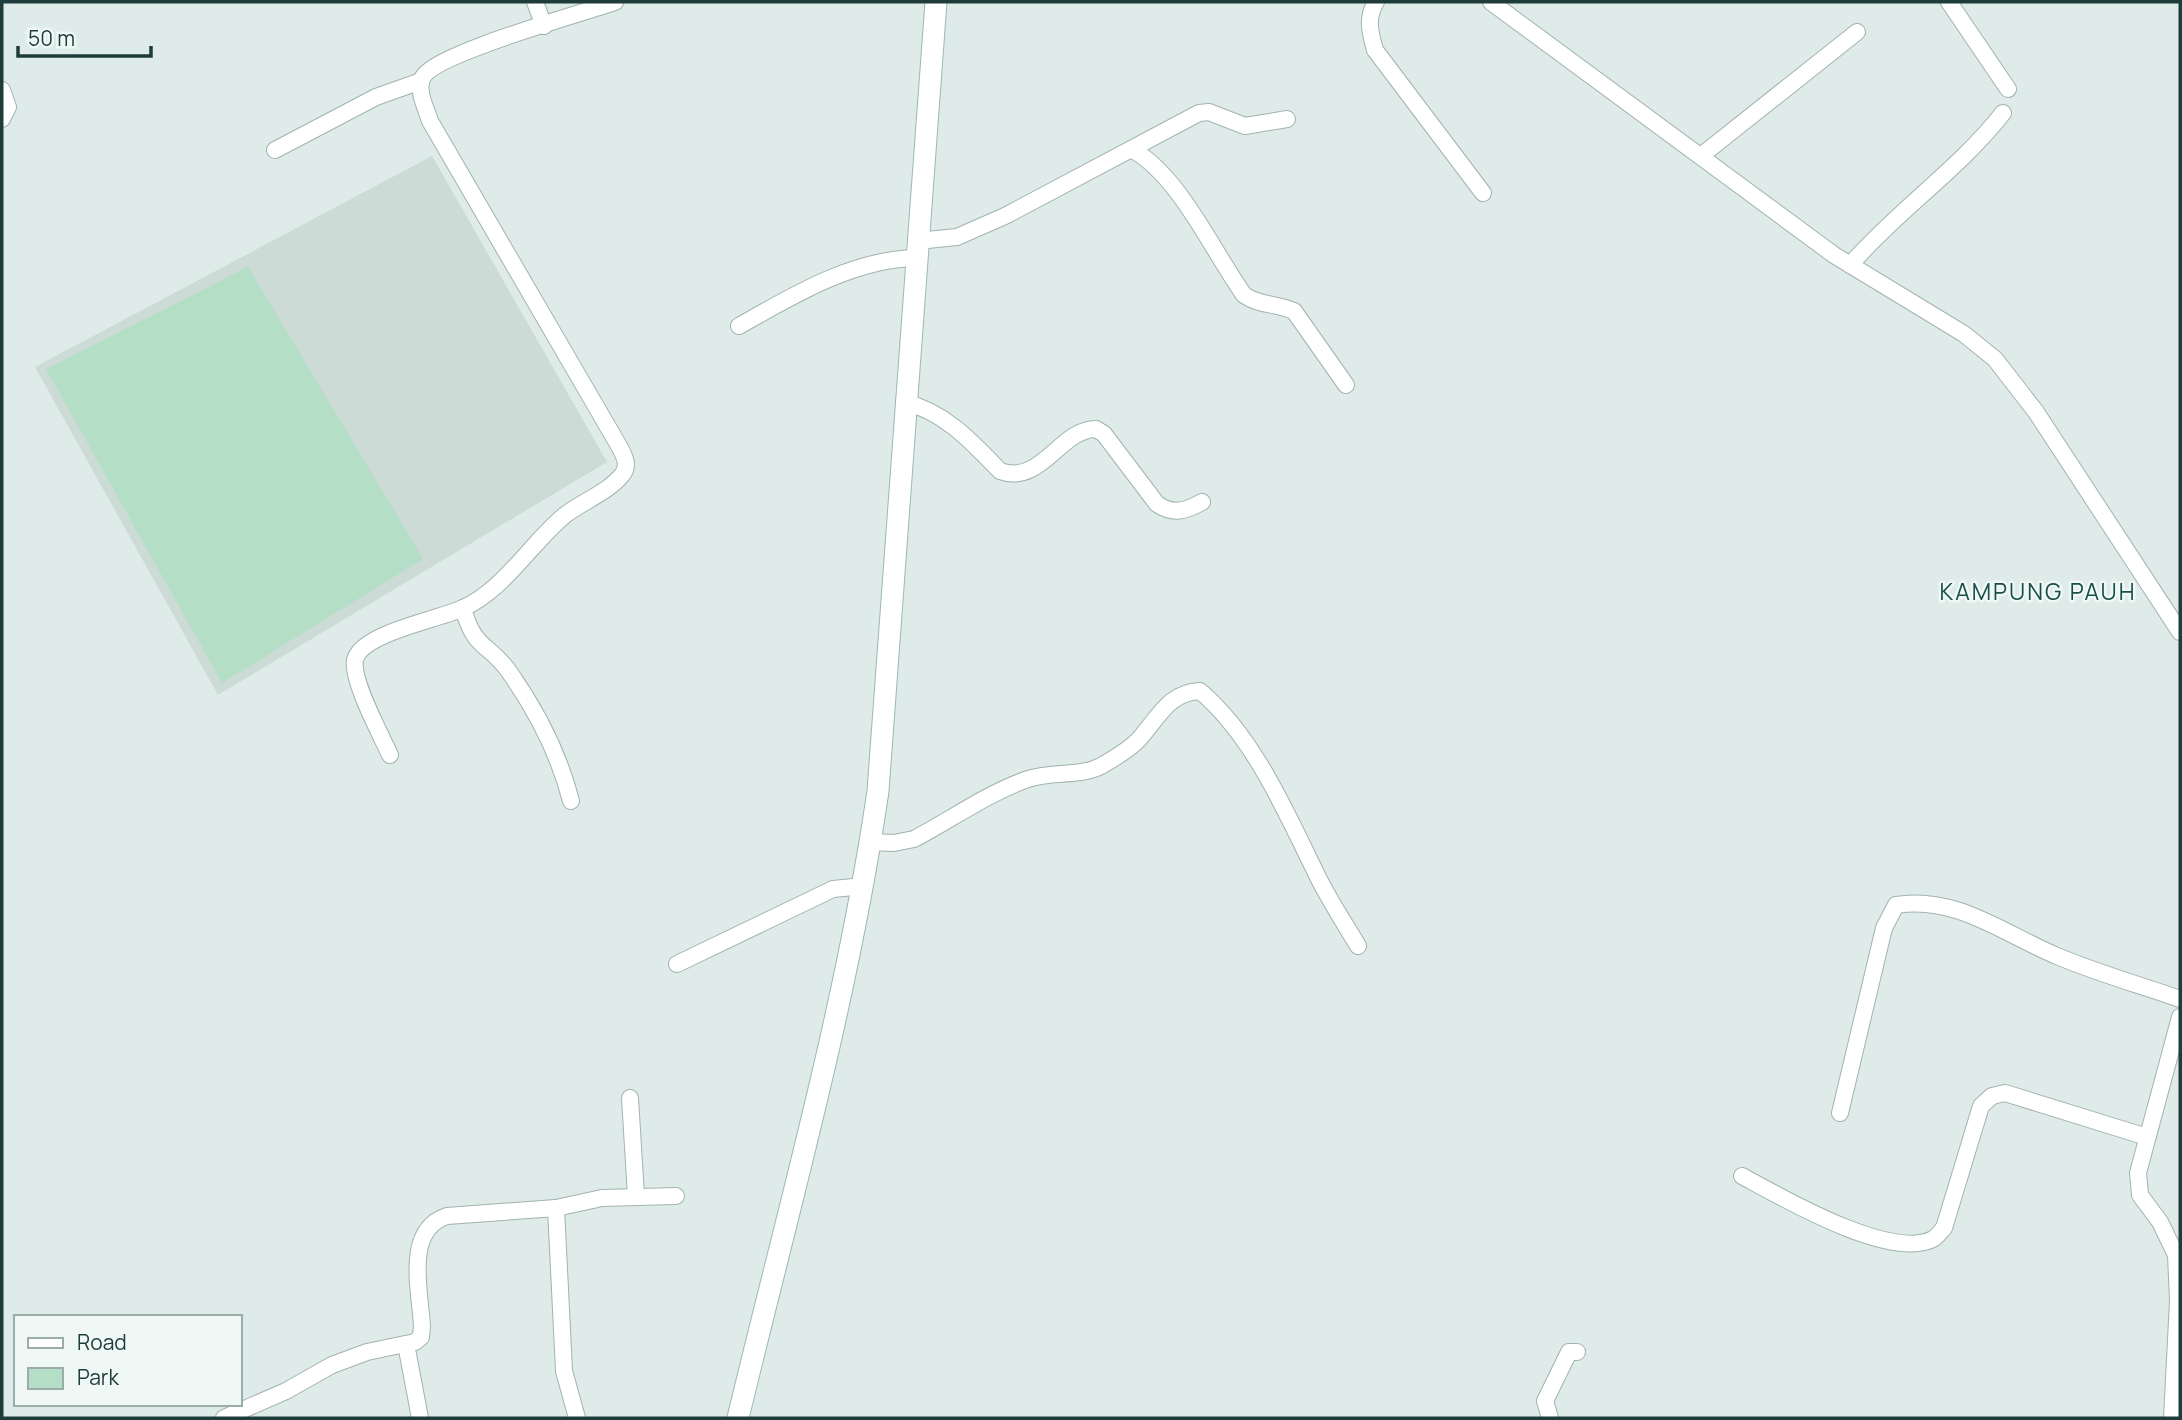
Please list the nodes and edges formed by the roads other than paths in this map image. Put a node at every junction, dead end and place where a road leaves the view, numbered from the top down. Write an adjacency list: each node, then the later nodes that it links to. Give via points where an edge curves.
1 (535, 2): 7 (street)
2 (615, 2): 7 (street)
3 (936, 2): 19 (street)
4 (1376, 2): 18 (street, via 1369,17 1375,50)
5 (1491, 2): 17 (street)
6 (1949, 2): 10 (street)
7 (544, 26): 9 (street, via 454,54 426,72)
8 (1857, 32): 17 (street)
9 (421, 81): 15 (street, via 376,97); 25 (street, via 430,121 626,465 624,474 564,516 488,592)
10 (2008, 89)
11 (2, 90): 13 (street, via 8,107)
12 (2003, 113): 20 (street)
13 (2, 119)
14 (1287, 120): 16 (street, via 1245,126 1209,112 1199,113)
15 (275, 150)
16 (1133, 150): 19 (street, via 1018,210); 22 (street, via 1150,159 1171,184 1244,295 1255,303 1294,311)
17 (1702, 155): 20 (street)
18 (1483, 193)
19 (916, 249): 21 (street, via 834,278); 23 (street)
20 (1850, 265): 26 (street, via 1964,334 1995,359 2036,412)
21 (739, 326)
22 (1346, 385)
23 (904, 402): 24 (street, via 950,424 1010,475 1040,465 1079,433 1096,429 1157,504 1166,510 1189,509); 29 (street, via 878,791)
24 (1202, 502)
25 (463, 608): 27 (street, via 385,636 367,645 355,660 358,680); 28 (street, via 471,635 510,674 552,741)
26 (2180, 632)
27 (390, 755)
28 (571, 801)
29 (870, 842): 30 (street); 31 (street, via 894,844 915,839 1028,779 1100,767 1139,740 1168,703 1200,691 1217,705 1251,754)
30 (864, 886): 32 (street, via 833,889); 48 (street)
31 (1358, 946)
32 (677, 964)
33 (2180, 999): 36 (street, via 2060,957 1961,910 1939,904 1896,905 1884,928)
34 (2180, 1017): 37 (street)
35 (630, 1098): 39 (street)
36 (1840, 1113)
37 (2147, 1137): 38 (street, via 2005,1093 1992,1096 1981,1106 1944,1227 1935,1239 1922,1242 1858,1234); 42 (street, via 2138,1173 2140,1195)
38 (1741, 1177)
39 (636, 1196): 40 (street); 41 (street)
40 (676, 1196)
41 (556, 1208): 43 (street, via 433,1220 420,1240 421,1337); 47 (street, via 564,1371)
42 (2175, 1237): 50 (street, via 2178,1301)
43 (406, 1344): 45 (street, via 332,1365); 46 (street)
44 (1577, 1352): 49 (street, via 1569,1352 1545,1401)
45 (224, 1418)
46 (419, 1418)
47 (577, 1418)
48 (738, 1418)
49 (1550, 1418)
50 (2172, 1418)

